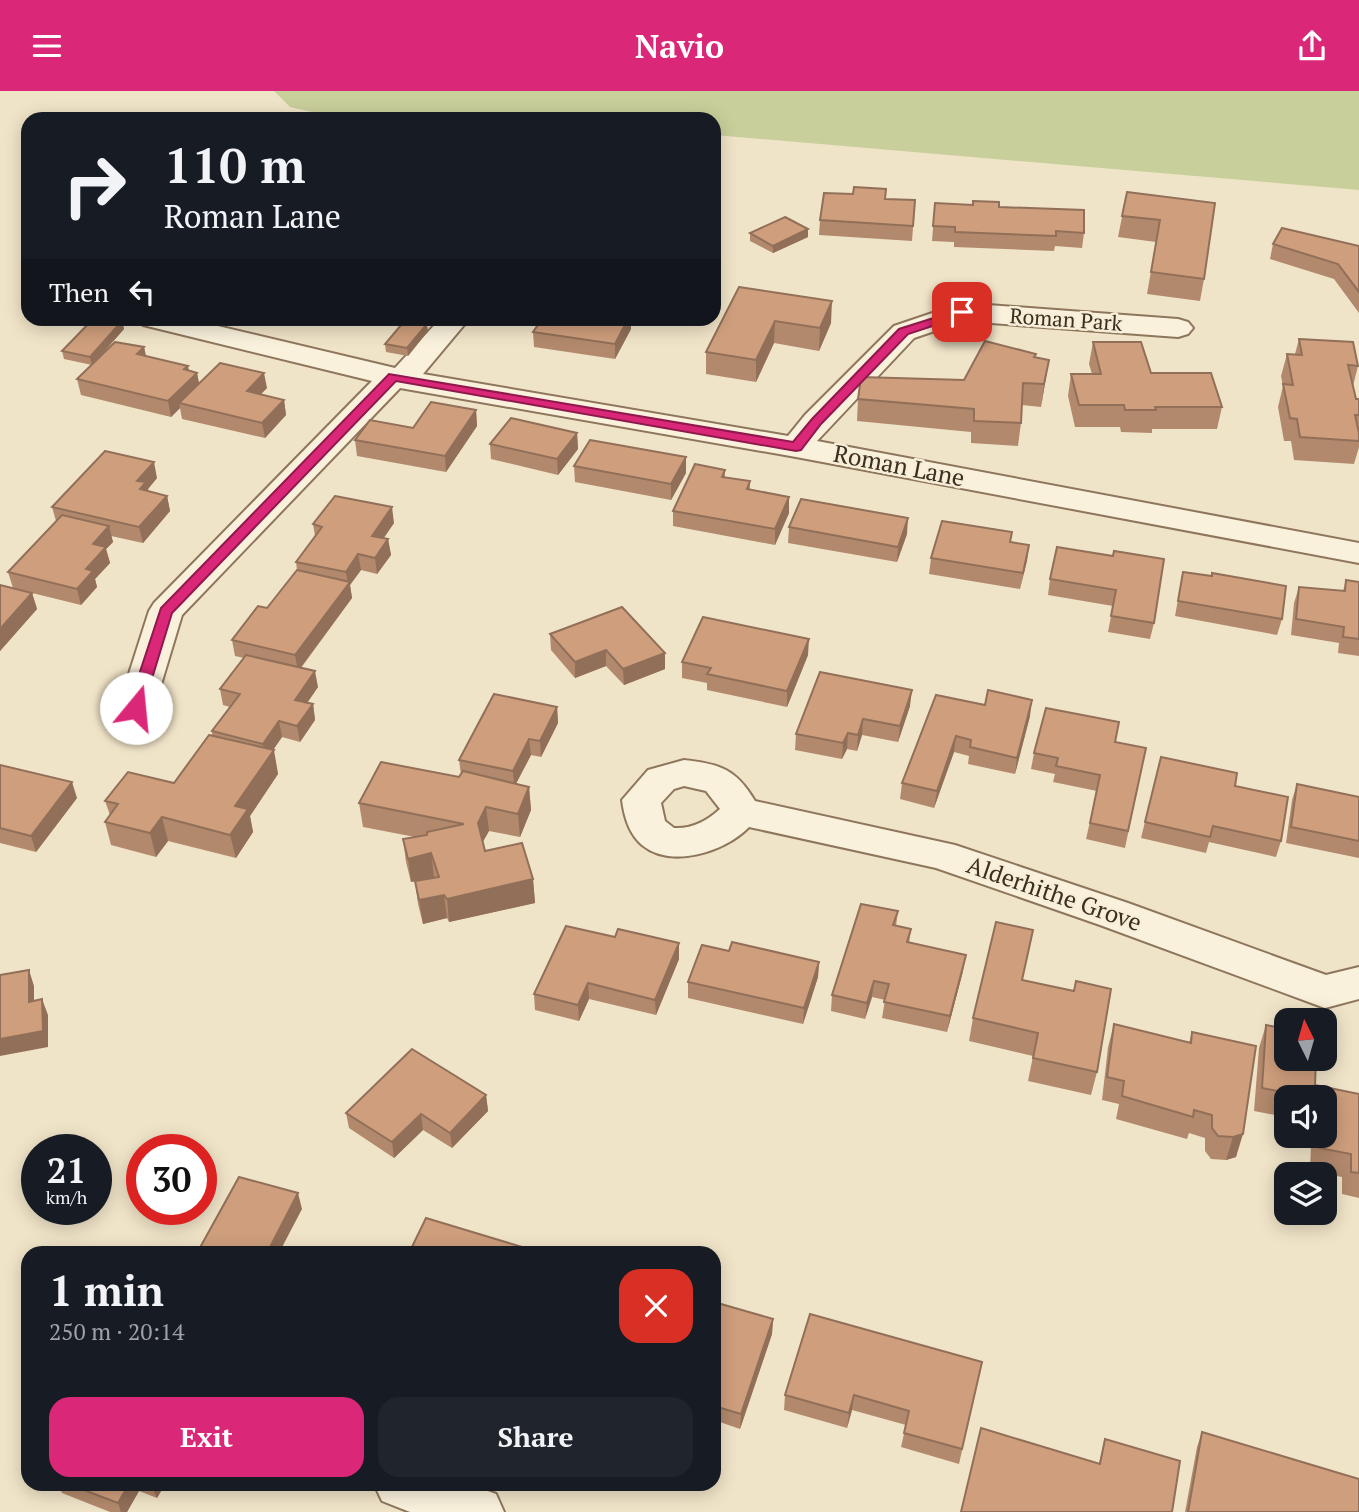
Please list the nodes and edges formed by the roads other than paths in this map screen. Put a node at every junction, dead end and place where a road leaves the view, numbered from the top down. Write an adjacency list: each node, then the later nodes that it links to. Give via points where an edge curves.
1 (182, 326): 4 (street, Roman Lane)
2 (448, 326): 4 (street)
3 (1178, 328): 5 (street, Roman Park, via 962,312 904,332)
4 (398, 378): 5 (street, Roman Lane); 7 (street, via 166,611)
5 (796, 447): 6 (street, Roman Lane)
6 (1359, 553)
7 (136, 708)
8 (741, 812): 9 (street, Alderhithe Grove, via 942,855 1325,992)
9 (1359, 983)
10 (420, 1491): 11 (street)
11 (478, 1512)

